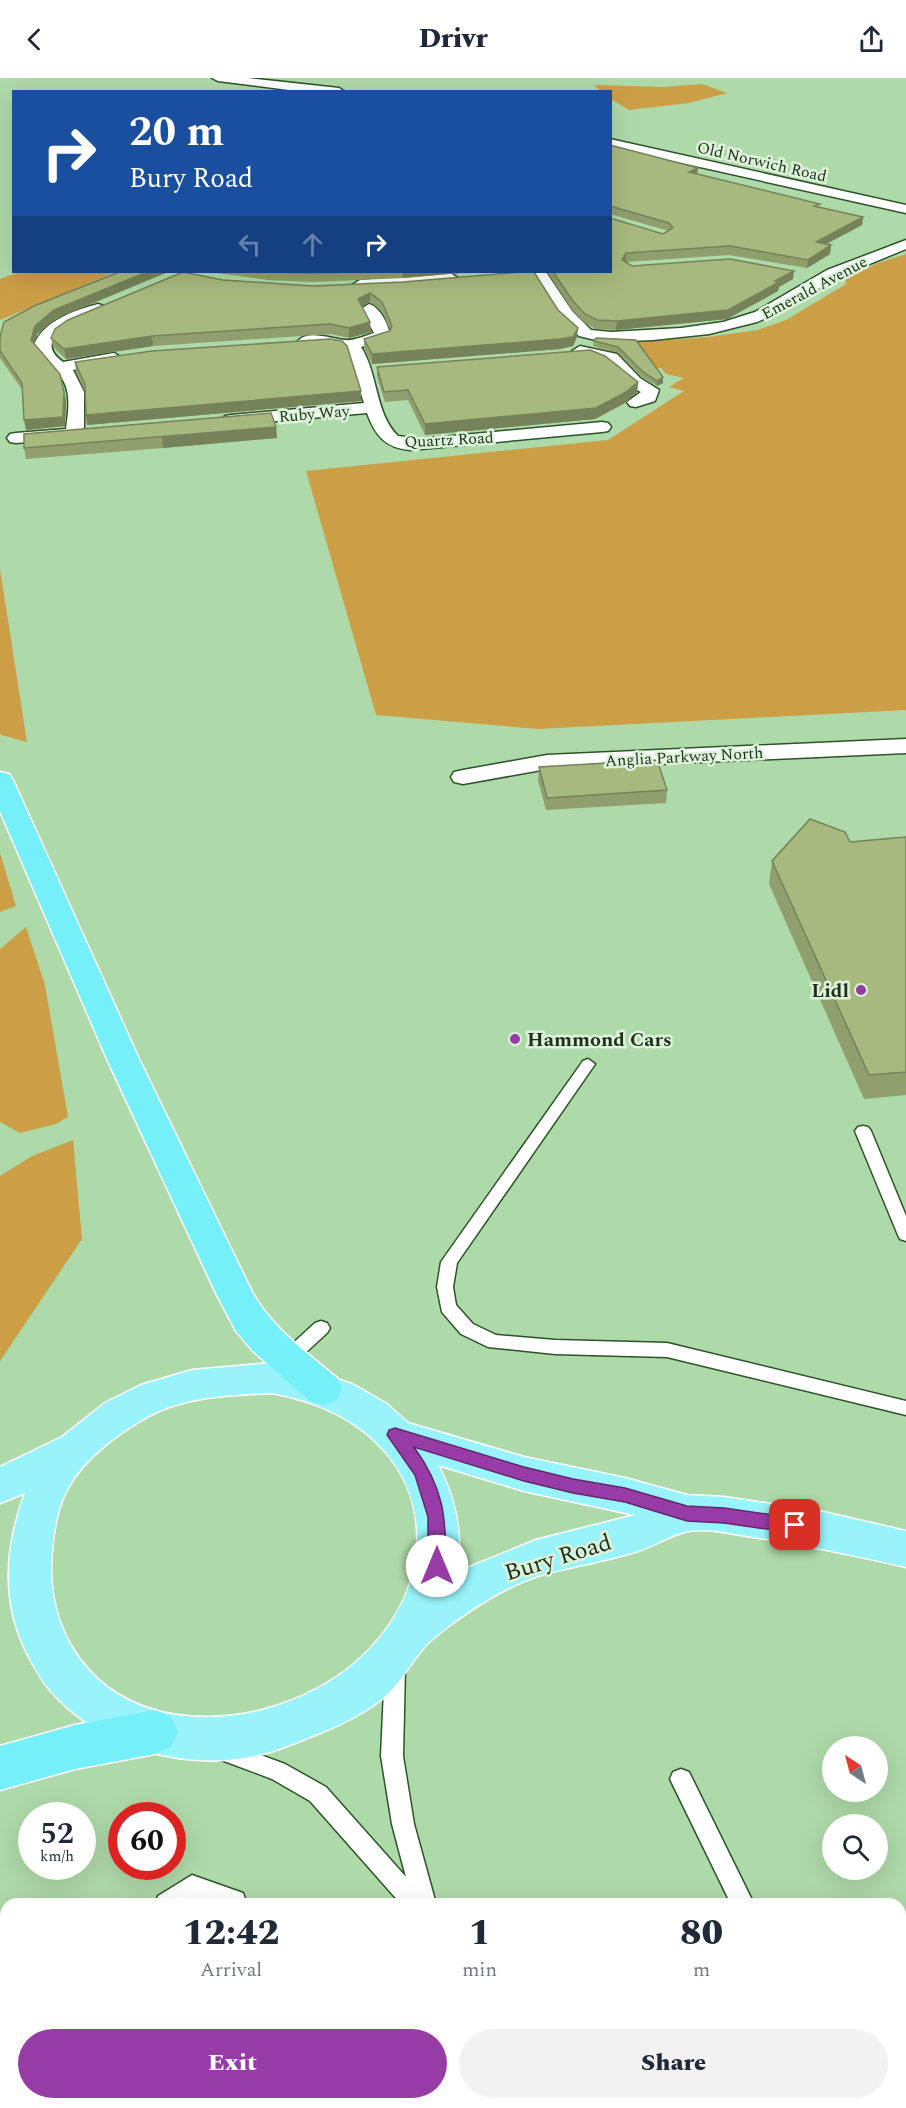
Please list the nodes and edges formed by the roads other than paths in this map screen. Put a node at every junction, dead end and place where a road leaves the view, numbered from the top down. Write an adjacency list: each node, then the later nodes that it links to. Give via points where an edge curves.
1 (218, 78): 2 (street)
2 (316, 90)
3 (612, 143): 4 (street, Old Norwich Road)
4 (906, 209)
5 (906, 244): 9 (street, Emerald Avenue)
6 (534, 273): 11 (street, via 575,326)
7 (800, 274): 9 (street)
8 (466, 277): 13 (street, via 354,286 382,336)
9 (823, 278): 11 (street, Emerald Avenue, via 769,312 733,325 652,335)
10 (116, 301): 17 (street, via 44,336 41,345 45,355)
11 (589, 334): 14 (street)
12 (295, 342): 13 (street)
13 (349, 345): 19 (street, Quartz Road, via 372,371)
14 (580, 351): 16 (street); 18 (street, via 611,358 634,382 650,390 649,397)
15 (129, 356): 17 (street)
16 (560, 356)
17 (61, 367): 23 (street, via 75,389)
18 (636, 402)
19 (374, 407): 20 (street, Ruby Way); 21 (street, Quartz Road, via 388,437 407,444)
20 (213, 421)
21 (602, 426)
22 (98, 431): 23 (street)
23 (75, 433): 24 (street)
24 (16, 438)
25 (906, 746): 26 (street, Anglia Parkway North, via 547,762)
26 (463, 777)
27 (0, 780): 32 (highway, via 206,1237 249,1321)
28 (588, 1064): 33 (lane, via 449,1262 448,1307 467,1329 494,1342 667,1350)
29 (863, 1131): 30 (lane)
30 (906, 1235)
31 (321, 1328): 32 (lane)
32 (279, 1368): 34 (main road, via 361,1407); 35 (main road, via 168,1391 120,1413)
33 (906, 1408)
34 (395, 1435): 37 (main road, Bury Road, via 524,1474 625,1495); 40 (main road, via 423,1473 437,1517 437,1566 421,1615)
35 (79, 1446): 36 (main road); 41 (main road, via 49,1482 30,1522 21,1566 25,1610)
36 (0, 1486)
37 (687, 1514): 38 (main road, Bury Road, via 724,1515 819,1529); 40 (main road, Bury Road, via 635,1534 536,1558 487,1579 442,1606)
38 (906, 1549)
39 (0, 1606): 41 (main road)
40 (402, 1642): 42 (main road, via 390,1661 364,1685 314,1716 252,1735); 48 (lane, via 392,1709 392,1756 403,1824)
41 (42, 1651): 42 (main road, via 62,1678 88,1702 120,1719)
42 (171, 1735): 43 (highway, via 75,1747); 47 (lane, via 278,1771 318,1794)
43 (0, 1768)
44 (681, 1779): 49 (lane)
45 (175, 1898): 46 (lane, via 192,1886)
46 (226, 1898)
47 (411, 1898)
48 (423, 1898)
49 (740, 1898)

